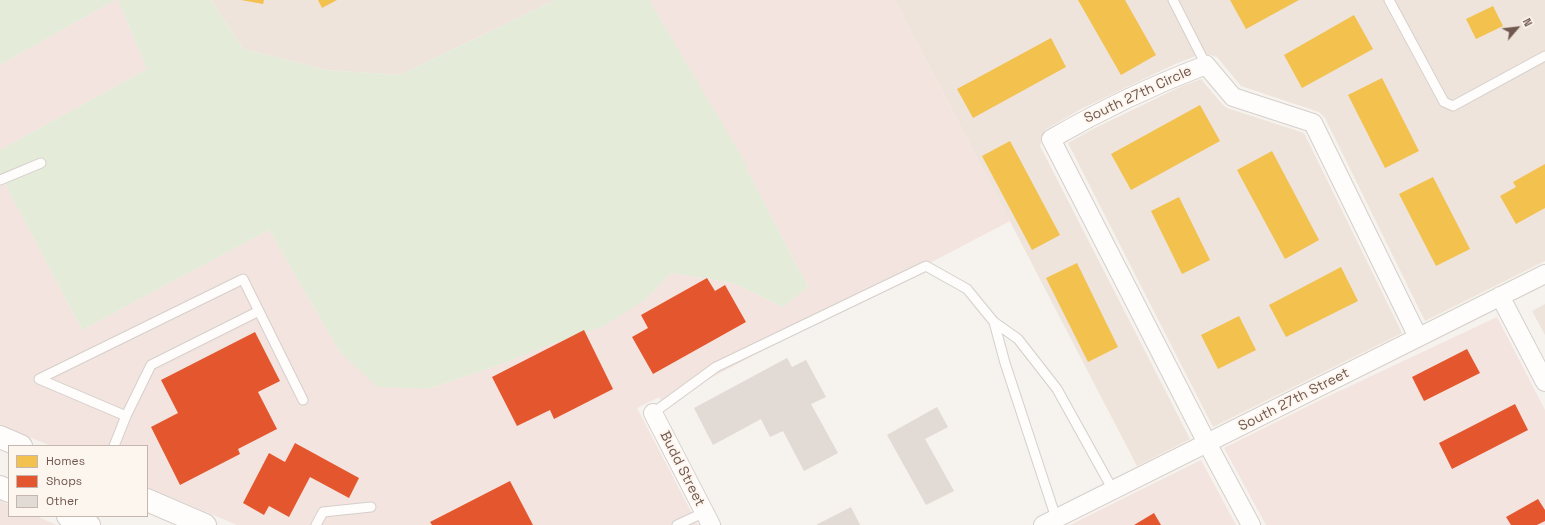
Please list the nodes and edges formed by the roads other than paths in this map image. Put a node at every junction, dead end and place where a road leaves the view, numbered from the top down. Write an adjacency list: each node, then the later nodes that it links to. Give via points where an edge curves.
1 (1173, 0): 4 (lane)
2 (1389, 0): 3 (lane, via 1444,102 1453,106)
3 (1545, 56)
4 (1206, 64): 11 (street, South 27th Circle, via 1233,97 1313,123); 17 (street, South 27th Circle, via 1086,119 1051,139)
5 (41, 163): 6 (lane)
6 (0, 180)
7 (1545, 274): 8 (street, South 27th Street)
8 (1500, 296): 11 (street, South 27th Street); 12 (street)
9 (259, 311): 13 (lane); 15 (lane, via 152,365); 15 (lane, via 243,279 39,379)
10 (994, 322): 14 (lane, via 967,289 926,266 716,367); 20 (lane, via 1018,339 1057,389); 25 (lane)
11 (1418, 337): 17 (street, South 27th Street)
12 (1545, 382)
13 (303, 400)
14 (653, 413): 24 (street, Budd Street)
15 (126, 416): 19 (lane)
16 (0, 437): 18 (main road)
17 (1207, 443): 20 (street, South 27th Street); 30 (street)
18 (19, 445)
19 (114, 445)
20 (1113, 490): 25 (street, South 27th Street)
21 (148, 500): 27 (main road)
22 (371, 508): 28 (lane, via 322,512)
23 (70, 517): 26 (main road)
24 (708, 518): 29 (lane)
25 (1050, 522)
26 (89, 525)
27 (205, 525)
28 (316, 525)
29 (677, 525)
30 (1251, 525)

